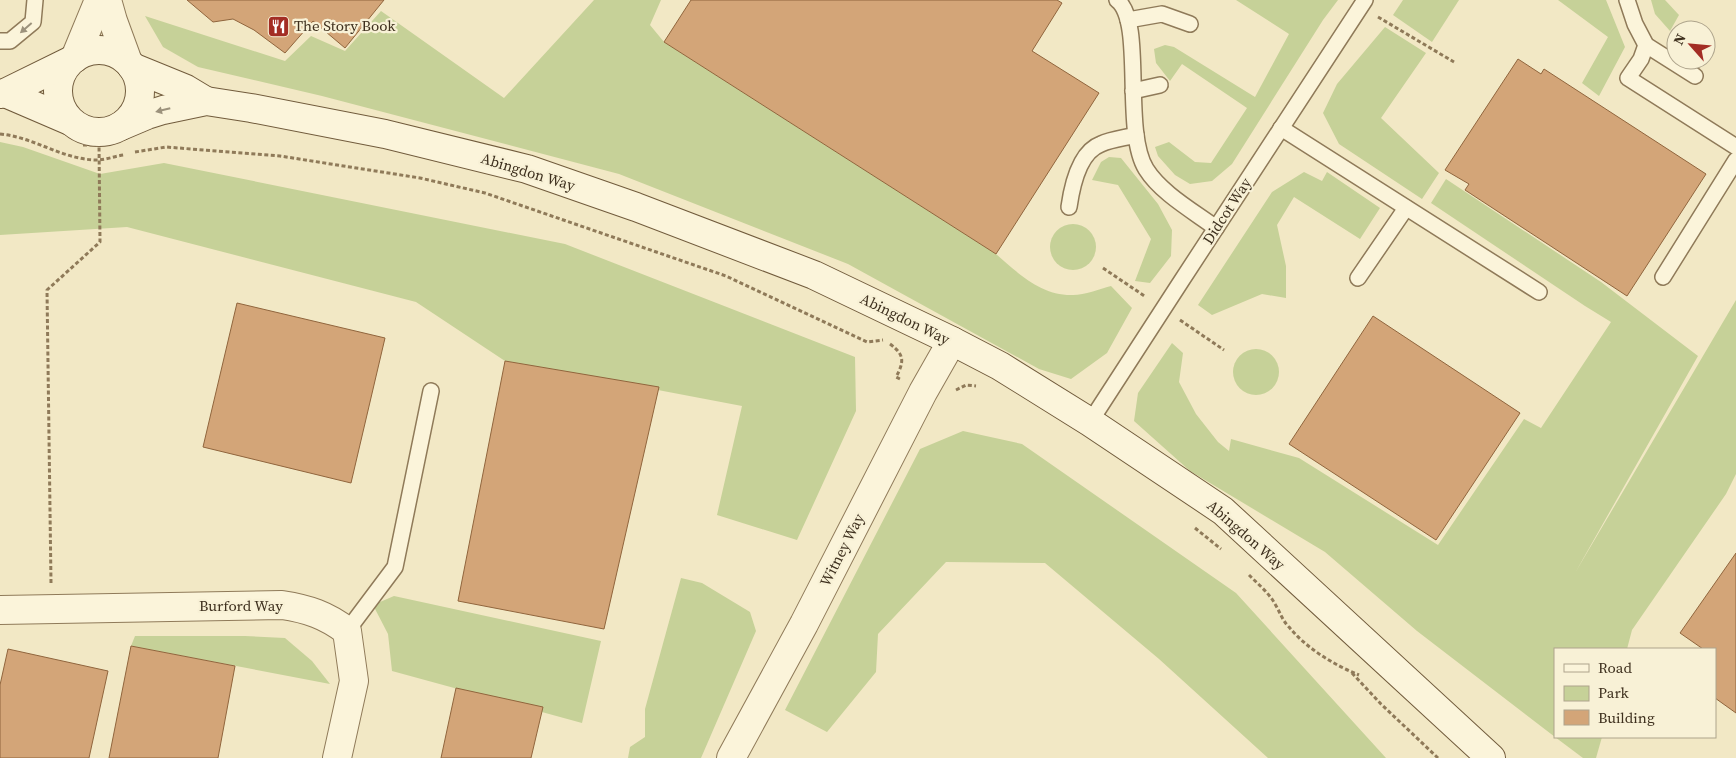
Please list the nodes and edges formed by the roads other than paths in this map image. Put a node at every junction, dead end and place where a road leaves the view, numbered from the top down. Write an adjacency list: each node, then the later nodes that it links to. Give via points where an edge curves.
1 (36, 0): 9 (lane, one-way to 9, via 33,22 10,42)
2 (99, 0): 11 (main road)
3 (107, 0): 12 (main road)
4 (1117, 0): 7 (lane)
5 (1626, 0): 10 (lane)
6 (1363, 3): 18 (lane, Didcot Way)
7 (1128, 20): 8 (lane, via 1162,14); 15 (lane, via 1133,52)
8 (1190, 24)
9 (0, 41)
10 (1646, 45): 13 (lane); 21 (lane, via 1628,78)
11 (72, 60): 12 (main road, Abingdon Way, via 96,50 119,55); 16 (main road, Abingdon Way); 19 (main road, via 62,72 58,98 62,111)
12 (130, 64): 17 (main road, Abingdon Way); 19 (main road, via 138,78 138,105 132,117)
13 (1695, 76)
14 (1160, 85): 15 (lane)
15 (1133, 91): 20 (lane)
16 (2, 94): 19 (main road, Abingdon Way)
17 (206, 101): 19 (main road, Abingdon Way, one-way to 19, via 154,112); 29 (main road, Abingdon Way, via 385,134 528,169 814,275)
18 (1281, 128): 24 (lane); 25 (lane, Didcot Way)
19 (95, 135)
20 (1136, 135): 23 (lane, via 1100,144 1087,154 1072,185); 25 (lane, via 1145,169 1160,187)
21 (1736, 147)
22 (1736, 160): 26 (lane)
23 (1069, 207)
24 (1406, 208): 27 (lane); 28 (lane)
25 (1216, 228): 31 (lane, Didcot Way)
26 (1663, 277)
27 (1358, 278)
28 (1540, 292)
29 (952, 341): 31 (main road, Abingdon Way, via 1000,366); 35 (main road, Witney Way)
30 (431, 391): 33 (lane, via 395,567)
31 (1090, 422): 36 (main road, Abingdon Way, via 1222,511)
32 (0, 610): 33 (main road, Burford Way, via 282,605 308,609 333,620)
33 (347, 631): 34 (main road, via 354,681)
34 (337, 758)
35 (732, 758)
36 (1491, 758)

